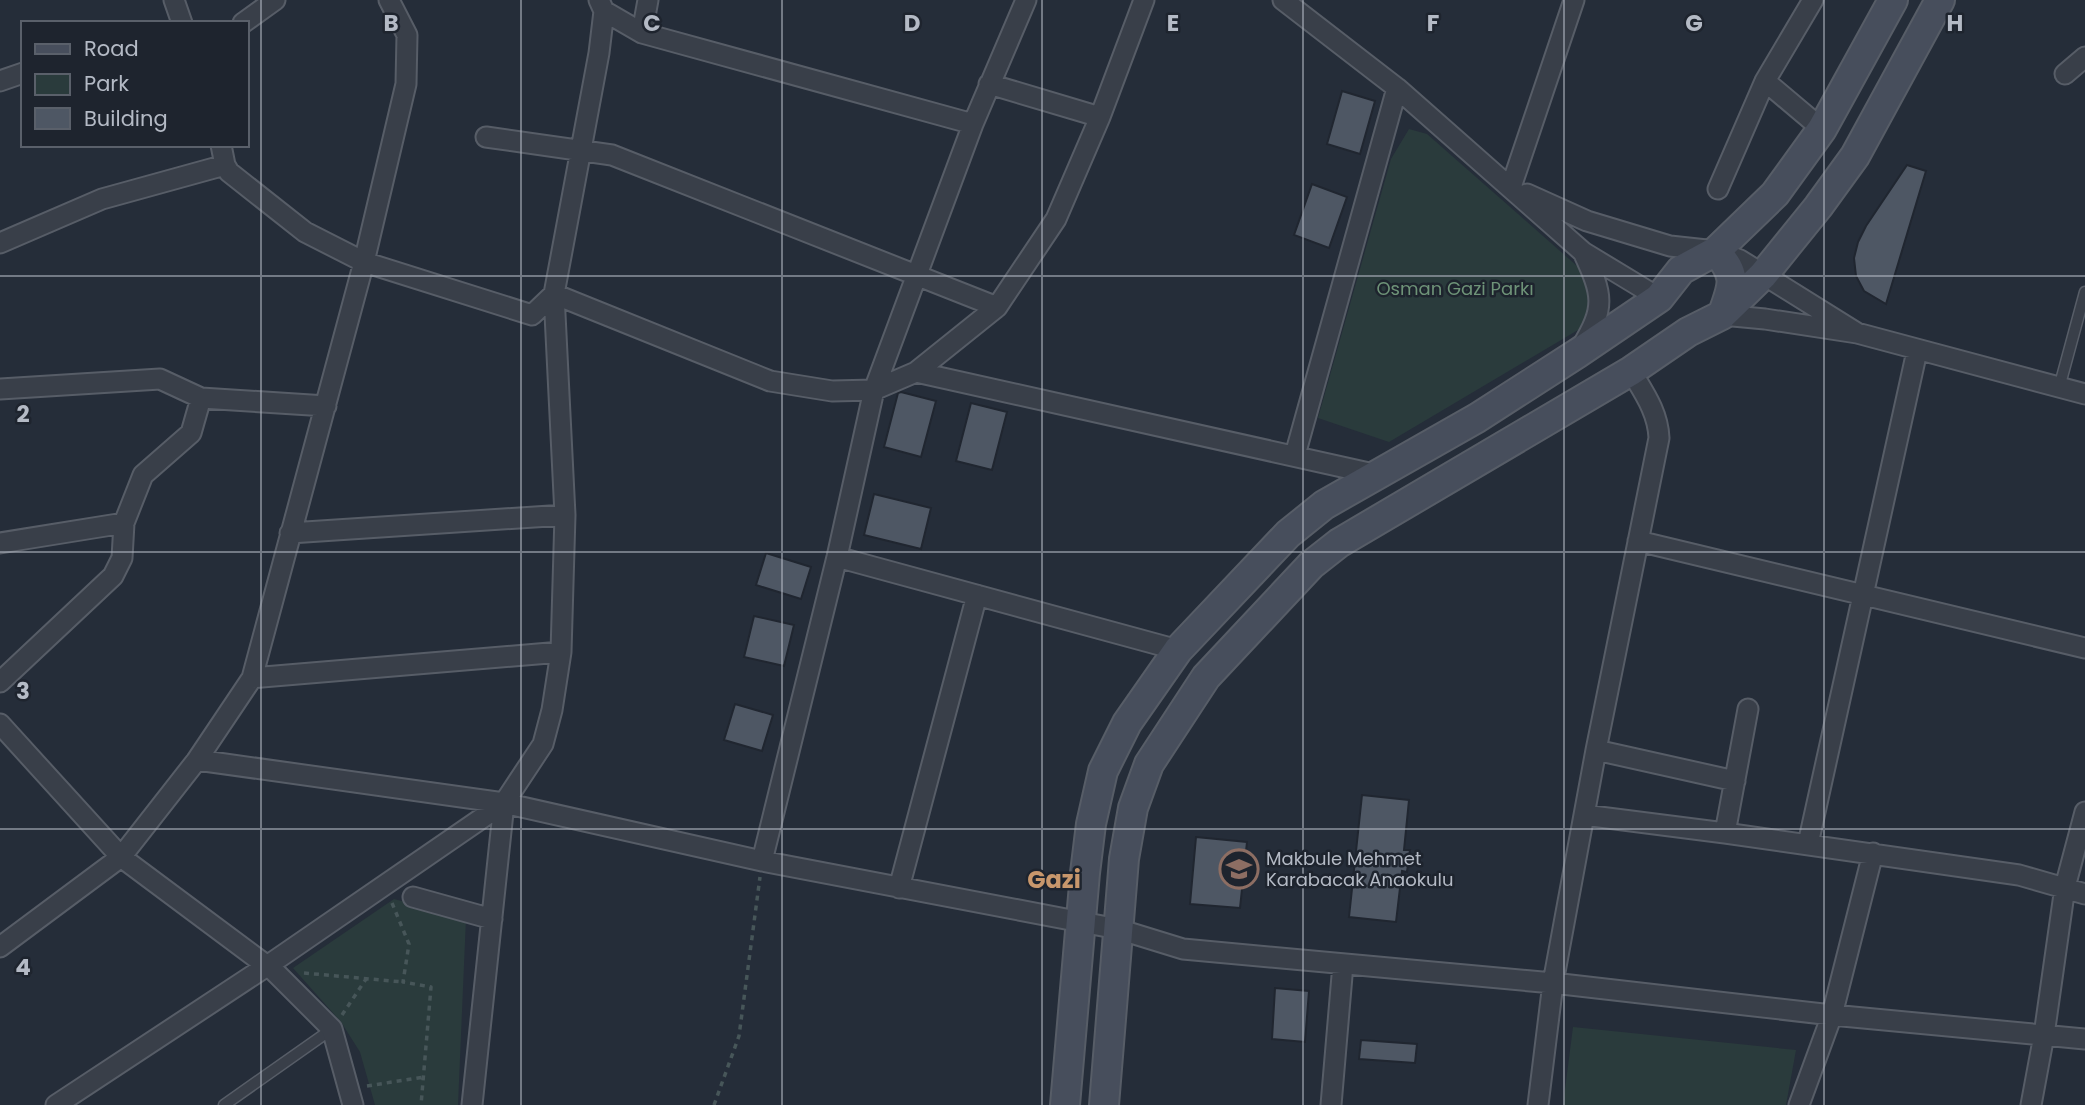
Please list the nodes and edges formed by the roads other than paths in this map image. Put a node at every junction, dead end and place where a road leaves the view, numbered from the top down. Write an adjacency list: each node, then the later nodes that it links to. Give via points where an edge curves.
1 (275, 0): 13 (street)
2 (389, 0): 33 (street, via 407,35 406,84)
3 (648, 0): 14 (street)
4 (1026, 0): 20 (street)
5 (1144, 0): 22 (street)
6 (1283, 0): 12 (street)
7 (1574, 0): 28 (street)
8 (1813, 0): 19 (street)
9 (1893, 0): 24 (main road)
10 (1940, 0): 35 (main road, via 1855,156)
11 (602, 5): 14 (street); 26 (street)
12 (1304, 7): 21 (street)
13 (246, 21)
14 (642, 33): 23 (street)
15 (2085, 57): 17 (street)
16 (21, 74): 18 (street)
17 (2065, 74)
18 (0, 80)
19 (1765, 81): 24 (street); 29 (street)
20 (989, 85): 22 (street); 23 (street)
21 (1397, 88): 28 (street); 53 (street)
22 (1100, 117): 39 (street, via 1056,219)
23 (973, 124): 34 (street)
24 (1822, 129): 31 (main road, via 1775,194)
25 (486, 137): 26 (street)
26 (582, 150): 34 (street, via 612,155); 37 (street)
27 (223, 155): 30 (street); 33 (street, via 229,172 305,232)
28 (1511, 187): 31 (street, via 1587,221 1670,246); 32 (street)
29 (1718, 189)
30 (0, 243)
31 (1716, 251): 35 (street); 38 (main road, via 1681,270); 40 (main road, via 1729,267 1734,284)
32 (1583, 252): 38 (street); 44 (street, via 1598,286 1599,307)
33 (364, 262): 37 (street, via 532,315); 52 (street)
34 (916, 275): 39 (street); 49 (street)
35 (1763, 275): 40 (main road); 42 (street)
36 (2085, 292): 47 (lane)
37 (554, 294): 49 (street, via 769,381 832,391); 55 (street)
38 (1659, 298): 41 (main road, via 1668,320); 44 (main road)
39 (997, 307): 46 (street)
40 (1722, 315): 41 (main road); 42 (street)
41 (1688, 332): 45 (main road)
42 (1857, 333): 43 (street)
43 (1917, 351): 47 (street); 61 (street)
44 (1578, 353): 54 (main road)
45 (1631, 370): 58 (street, via 1654,410 1659,438); 87 (main road, via 1339,543 1311,565 1206,677 1149,764 1133,808)
46 (916, 372): 49 (street); 53 (street)
47 (2060, 387): 50 (street)
48 (0, 388): 51 (street, via 160,379)
49 (874, 390): 60 (street)
50 (2085, 394)
51 (201, 398): 52 (street); 56 (street, via 191,433 143,475)
52 (326, 406): 57 (street)
53 (1294, 455): 54 (street)
54 (1378, 475): 64 (main road, via 1324,505 1287,534)
55 (565, 515): 57 (street); 65 (street)
56 (124, 523): 59 (street); 67 (street, via 122,558 113,576)
57 (290, 533): 66 (street)
58 (1638, 541): 61 (street); 70 (street)
59 (0, 543)
60 (837, 557): 62 (street); 80 (street)
61 (1863, 594): 63 (street); 77 (street)
62 (977, 595): 64 (street); 82 (street)
63 (2085, 648)
64 (1178, 650): 86 (main road, via 1127,723 1103,771 1091,824)
65 (561, 652): 66 (street); 73 (street, via 543,744)
66 (252, 678): 71 (street)
67 (0, 682)
68 (1748, 709): 72 (street)
69 (0, 723): 79 (street)
70 (1596, 750): 72 (street); 75 (street)
71 (197, 760): 73 (street); 79 (street)
72 (1735, 781): 76 (street)
73 (504, 803): 80 (street); 85 (street); 90 (street)
74 (2085, 812): 81 (street)
75 (1584, 815): 76 (street); 91 (street)
76 (1725, 832): 77 (street)
77 (1808, 844): 78 (street)
78 (1873, 853): 81 (street, via 2019,875); 92 (street)
79 (121, 857): 88 (street); 90 (street)
80 (762, 862): 82 (street)
81 (2065, 887): 83 (street); 94 (street)
82 (899, 888): 86 (street)
83 (2085, 894)
84 (413, 897): 85 (street)
85 (492, 919): 99 (street)
86 (1081, 921): 87 (street); 100 (main road)
87 (1118, 929): 89 (street, via 1183,950); 101 (main road)
88 (3, 940)
89 (1343, 964): 91 (street); 102 (street)
90 (271, 968): 93 (street); 97 (street)
91 (1553, 983): 92 (street); 103 (street)
92 (1832, 1015): 94 (street); 104 (street)
93 (332, 1029): 96 (street); 98 (lane)
94 (2044, 1035): 95 (street); 105 (street)
95 (2085, 1039)
96 (351, 1097)
97 (56, 1105)
98 (224, 1105)
99 (472, 1105)
100 (1065, 1105)
101 (1104, 1105)
102 (1331, 1105)
103 (1538, 1105)
104 (1799, 1105)
105 (2031, 1105)

